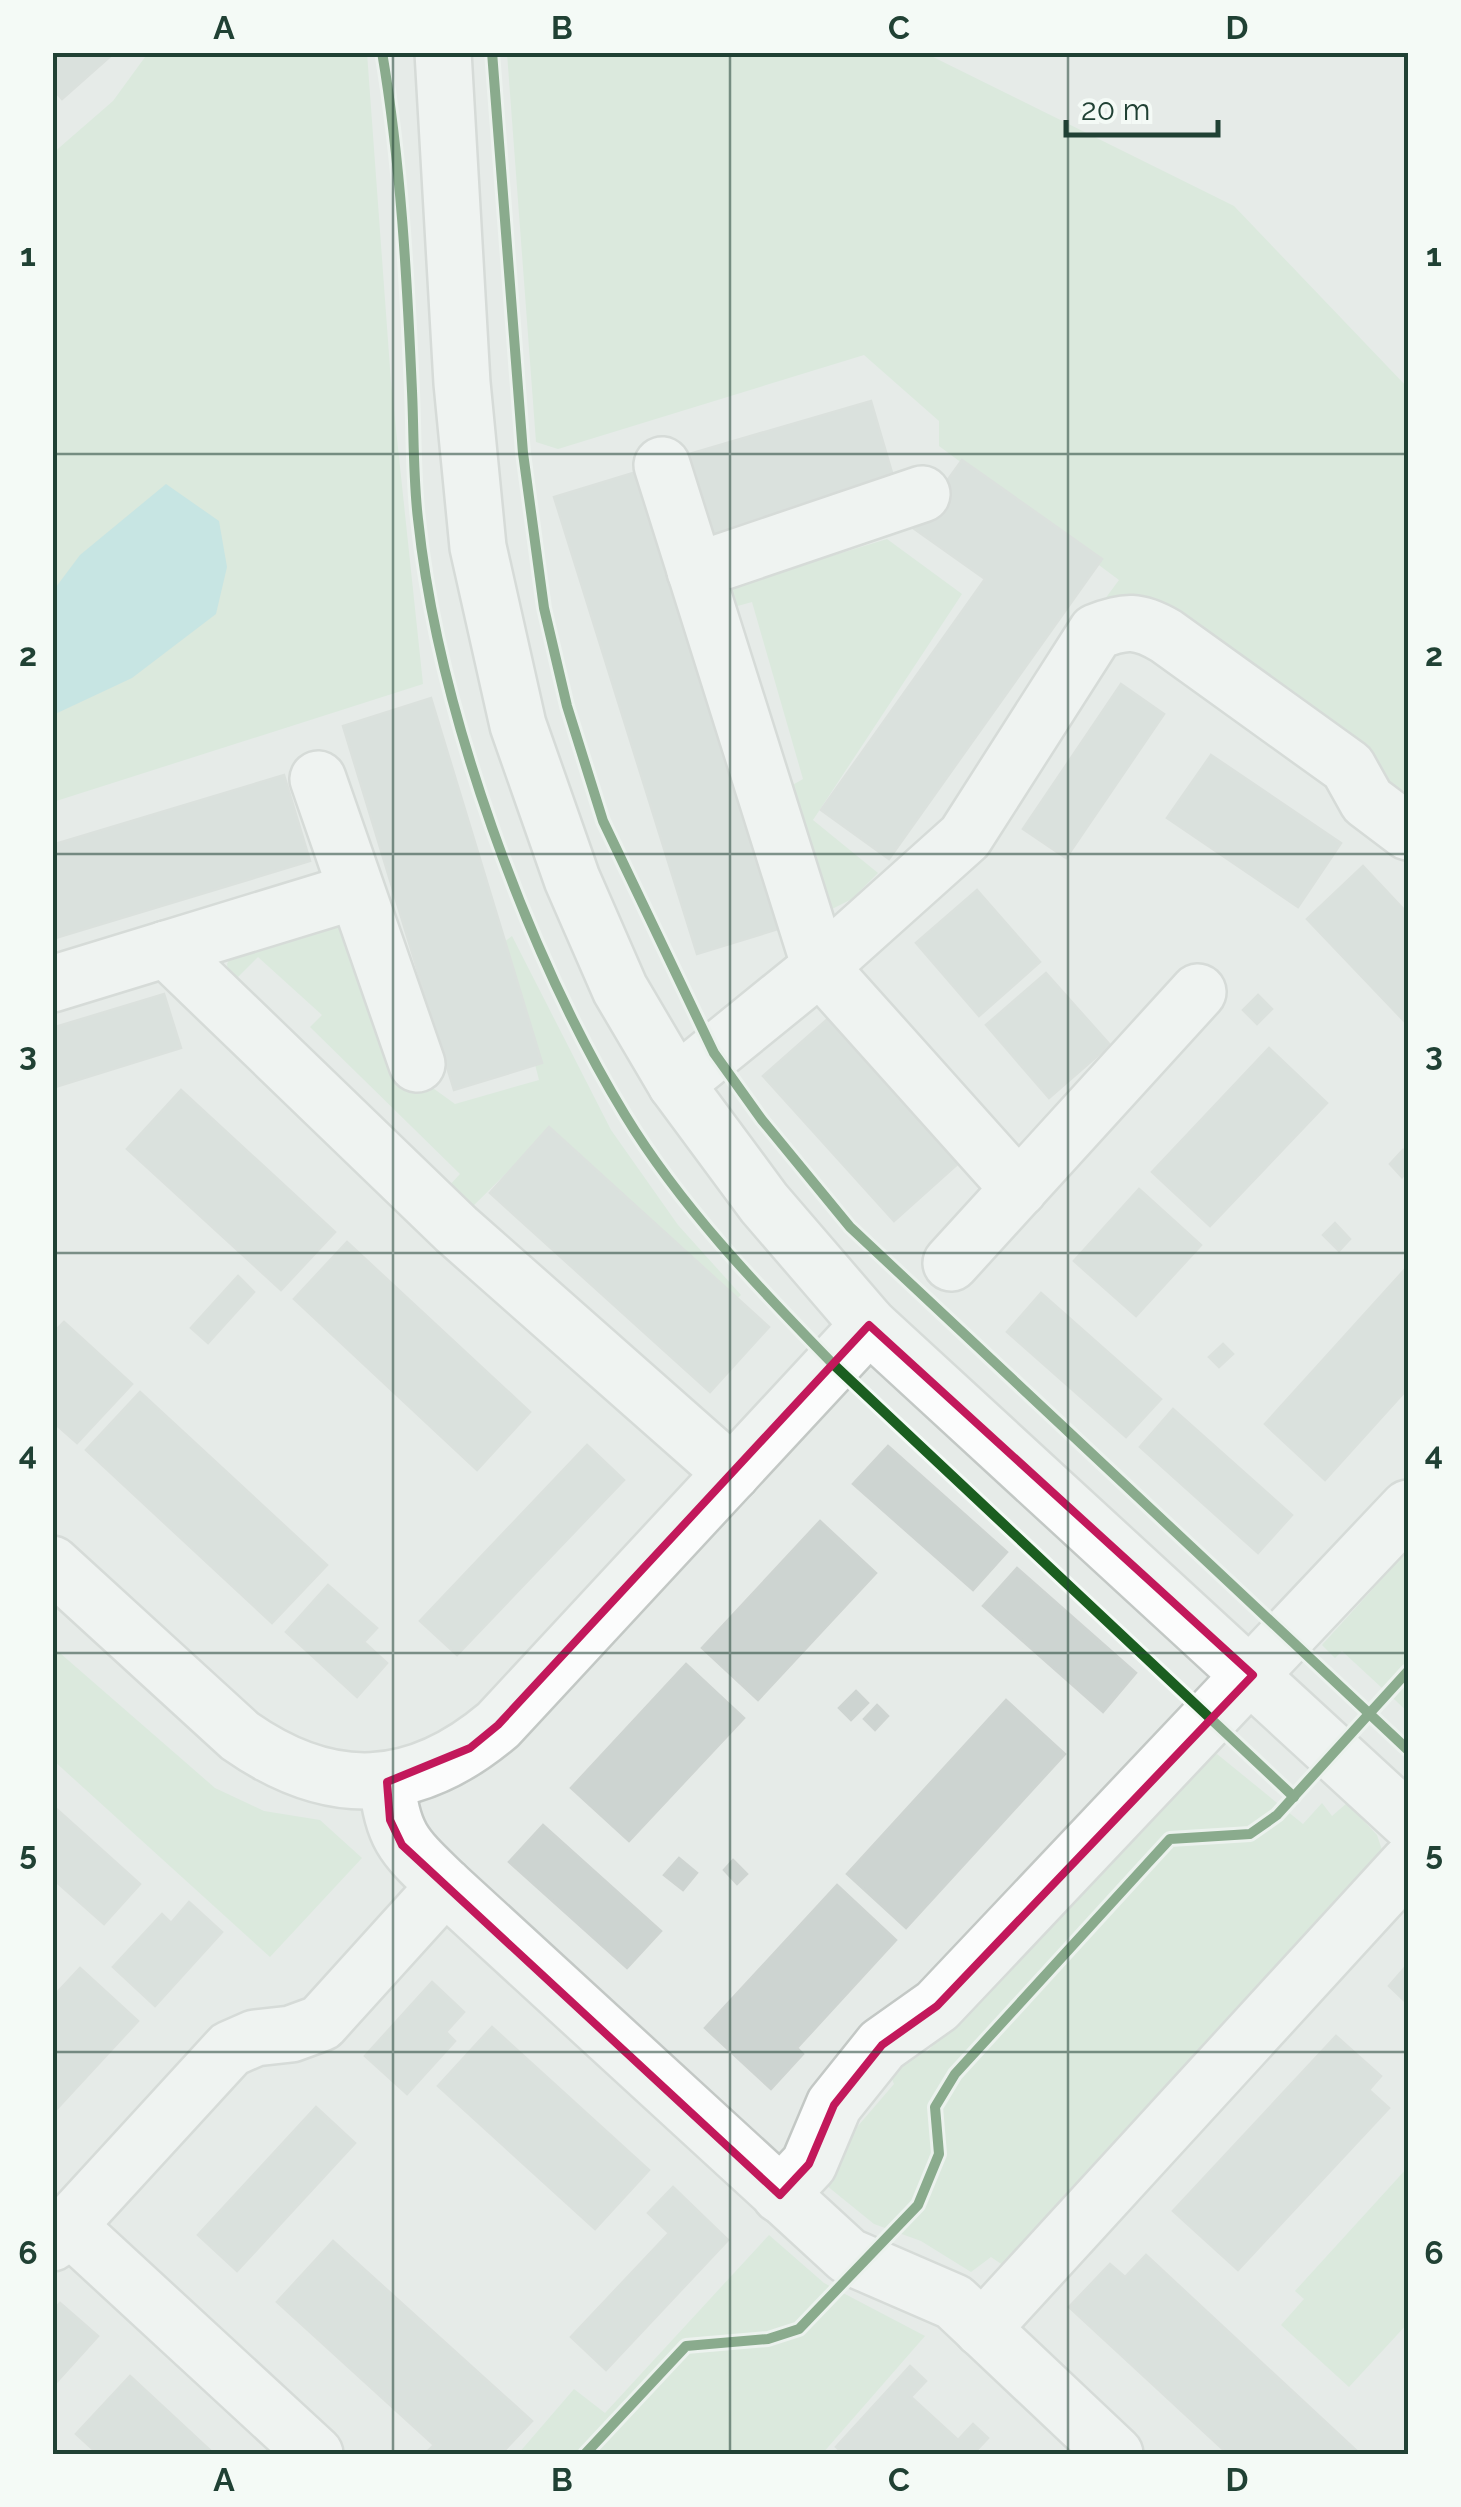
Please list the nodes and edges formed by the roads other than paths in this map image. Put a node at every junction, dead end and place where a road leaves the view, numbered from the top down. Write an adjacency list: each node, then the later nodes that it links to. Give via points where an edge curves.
1 (443, 52): 13 (street, via 462,383 478,547 495,634 518,725 572,879 620,989)
2 (662, 465): 4 (street)
3 (922, 494): 4 (street)
4 (695, 571): 9 (street)
5 (318, 778): 7 (street)
6 (1408, 832): 9 (street, via 1366,800 1348,767 1166,636 1121,621 1096,632 966,837)
7 (356, 890): 8 (street); 12 (street)
8 (166, 949): 10 (street); 17 (street, via 456,1229)
9 (820, 968): 13 (street); 14 (street)
10 (52, 984)
11 (1198, 992): 14 (street)
12 (416, 1064)
13 (676, 1084): 16 (street, via 764,1204)
14 (1019, 1189): 15 (street)
15 (951, 1264)
16 (869, 1326): 17 (street); 20 (street)
17 (732, 1473): 21 (street, via 498,1725 470,1748)
18 (1408, 1508): 20 (street)
19 (52, 1564): 21 (street, via 271,1758 316,1776)
20 (1253, 1675): 22 (street); 25 (street, via 937,2006 882,2045 834,2105 809,2164)
21 (387, 1782): 24 (street, via 390,1820 402,1845)
22 (1408, 1821)
23 (1408, 1864): 27 (street)
24 (445, 1886): 25 (street); 26 (street, via 321,2023 230,2048)
25 (780, 2194): 27 (street, via 848,2256 954,2302)
26 (60, 2234): 28 (street)
27 (982, 2328): 29 (street)
28 (315, 2454)
29 (1115, 2454)

